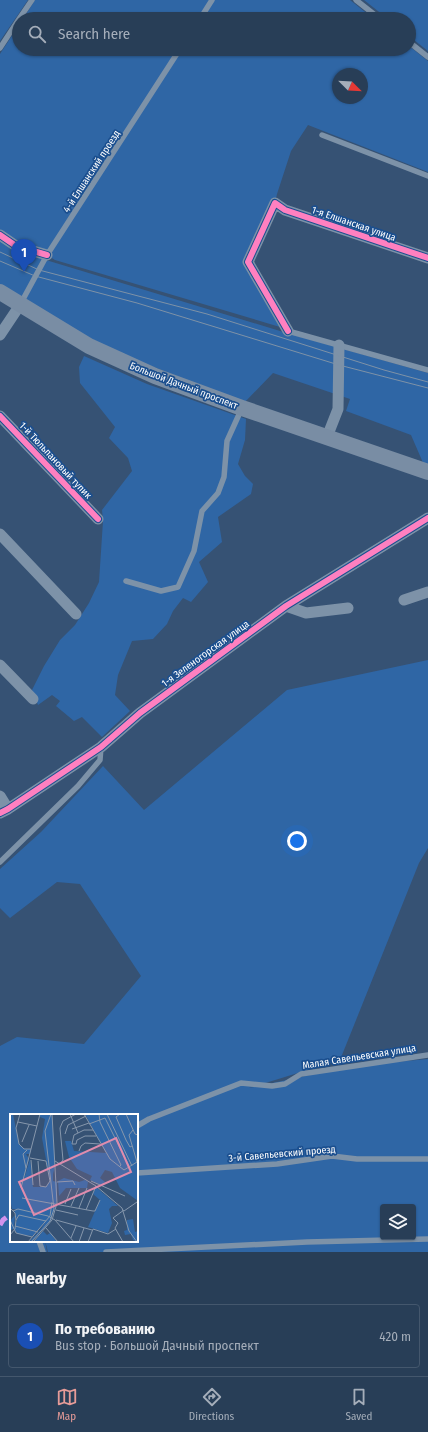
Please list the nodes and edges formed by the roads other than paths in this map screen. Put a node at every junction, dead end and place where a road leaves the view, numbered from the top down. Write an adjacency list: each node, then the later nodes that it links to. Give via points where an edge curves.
1 (32, 0): 4 (lane)
2 (212, 0): 5 (lane)
3 (356, 0): 6 (lane)
4 (24, 12)
5 (204, 12)
6 (371, 12)
7 (12, 30): 8 (lane)
8 (0, 48)
9 (416, 48): 11 (lane)
10 (175, 56): 15 (lane, 4-й Елшанский проезд)
11 (428, 57)
12 (322, 135): 13 (lane)
13 (428, 176)
14 (0, 235): 15 (street, via 16,246)
15 (47, 255): 18 (lane, 4-й Елшанский проезд)
16 (428, 258): 19 (street, 1-я Елшанская улица, via 285,210 275,203 248,262)
17 (0, 292): 18 (main road, Большой Дачный проспект)
18 (20, 305): 20 (street); 23 (main road, Большой Дачный проспект, via 88,346 155,376)
19 (288, 332): 21 (lane)
20 (0, 335)
21 (339, 345): 22 (lane); 25 (street, via 338,408)
22 (428, 370)
23 (242, 408): 25 (main road); 30 (lane, via 227,441 224,477 218,493 202,511 194,551 178,587 161,591)
24 (0, 416): 27 (street, 1-й Тюльпановый тупик)
25 (327, 437): 26 (main road)
26 (428, 472)
27 (98, 519)
28 (427, 523): 33 (street, 1-я Зеленогорская улица)
29 (0, 534): 35 (street)
30 (126, 581)
31 (428, 592): 32 (street)
32 (404, 600)
33 (286, 606): 34 (street, via 306,613); 38 (street, 1-я Зеленогорская улица, via 140,713)
34 (348, 608)
35 (76, 614)
36 (0, 665): 37 (street)
37 (33, 699)
38 (101, 747): 40 (street, 1-я Зеленогорская улица); 41 (lane, via 100,760 78,786)
39 (0, 796): 40 (street)
40 (4, 811)
41 (0, 862)
42 (428, 1055): 43 (lane, Малая Савельевская улица, via 301,1074 285,1084 272,1086 241,1083)
43 (138, 1125)
44 (428, 1159): 45 (lane, 3-й Савельевский проезд, via 357,1159 332,1156 277,1164)
45 (138, 1173)
46 (428, 1239): 49 (lane)
47 (39, 1242): 48 (lane)
48 (43, 1252)
49 (106, 1252)

